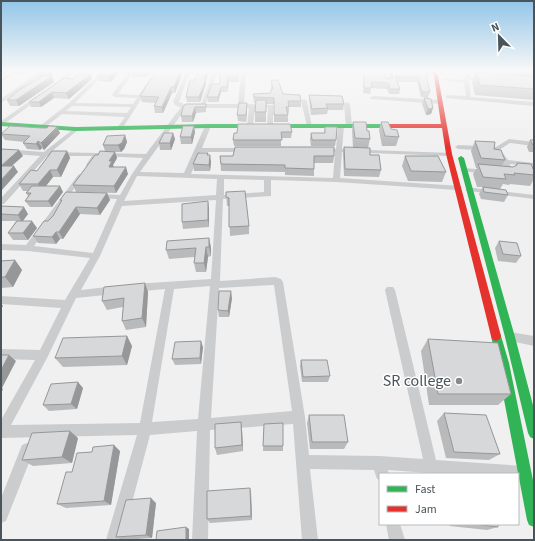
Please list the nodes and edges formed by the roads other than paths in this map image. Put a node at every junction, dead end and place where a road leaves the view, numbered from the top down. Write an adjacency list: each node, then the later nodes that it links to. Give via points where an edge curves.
1 (40, 96): 25 (street)
2 (79, 96): 15 (street)
3 (130, 96): 10 (street)
4 (178, 96): 19 (street, via 176,102)
5 (206, 96): 20 (street)
6 (242, 96): 21 (street)
7 (439, 96): 14 (main road)
8 (448, 96): 37 (main road)
9 (451, 96): 12 (street)
10 (139, 97): 18 (street)
11 (373, 98): 14 (street)
12 (469, 98): 17 (street)
13 (304, 101): 29 (street)
14 (440, 102): 31 (main road)
15 (71, 104): 18 (street); 23 (street)
16 (347, 104): 30 (street)
17 (534, 104)
18 (135, 106): 24 (street)
19 (184, 106): 20 (street); 34 (street)
20 (203, 106): 21 (street)
21 (241, 106): 22 (street)
22 (252, 106): 27 (street); 28 (street, via 271,106)
23 (61, 112): 24 (street); 32 (street)
24 (128, 116): 33 (street)
25 (1, 124): 32 (main road)
26 (208, 126): 27 (main road); 34 (main road); 39 (street)
27 (250, 126): 28 (main road)
28 (270, 126): 29 (main road)
29 (310, 126): 30 (main road)
30 (345, 126): 31 (main road); 42 (street)
31 (445, 126): 46 (main road)
32 (42, 127): 35 (main road)
33 (120, 128): 34 (main road); 35 (main road)
34 (167, 128): 47 (street)
35 (76, 129): 44 (street)
36 (534, 144): 38 (street, via 508,141)
37 (458, 147): 38 (street); 50 (main road)
38 (498, 149): 48 (street)
39 (198, 150): 40 (street); 52 (street)
40 (253, 150)
41 (316, 150): 42 (street)
42 (340, 150): 46 (street); 55 (street)
43 (1, 151): 44 (street)
44 (45, 154): 45 (street); 58 (street)
45 (96, 154): 47 (street); 65 (street, via 71,195)
46 (449, 154): 56 (main road)
47 (147, 156): 51 (street)
48 (506, 162): 49 (street); 50 (street, via 508,172 505,174)
49 (534, 165)
50 (464, 170): 57 (main road)
51 (135, 174): 52 (street); 62 (street)
52 (187, 175): 53 (street)
53 (221, 176): 54 (street); 61 (street)
54 (267, 178): 55 (street); 61 (street, via 268,194)
55 (336, 180): 56 (street)
56 (457, 188): 86 (main road, via 503,363)
57 (469, 189): 60 (street); 73 (main road)
58 (4, 196): 63 (street)
59 (90, 196): 62 (street)
60 (534, 197)
61 (220, 198): 62 (street); 67 (street)
62 (120, 200): 66 (street)
63 (1, 202)
64 (1, 247): 65 (street)
65 (28, 248): 66 (street)
66 (96, 256): 70 (street)
67 (215, 284): 68 (street); 77 (street, via 278,282); 78 (street)
68 (170, 285): 70 (street); 79 (street)
69 (390, 290): 84 (street)
70 (73, 294): 72 (street)
71 (1, 300): 72 (street)
72 (68, 304): 76 (street)
73 (510, 337): 74 (street); 82 (main road)
74 (534, 341)
75 (1, 354): 76 (street)
76 (43, 355): 80 (street)
77 (299, 417): 78 (street); 83 (street)
78 (204, 424): 79 (street); 91 (street)
79 (145, 429): 81 (street); 90 (street)
80 (1, 432): 81 (street)
81 (34, 432): 87 (street)
82 (534, 433)
83 (302, 462): 85 (street); 92 (street)
84 (431, 467): 85 (street); 86 (street)
85 (381, 469)
86 (526, 473): 88 (main road)
87 (1, 516)
88 (534, 520)
89 (393, 525): 93 (street)
90 (114, 540)
91 (200, 540)
92 (310, 540)
93 (397, 540)

